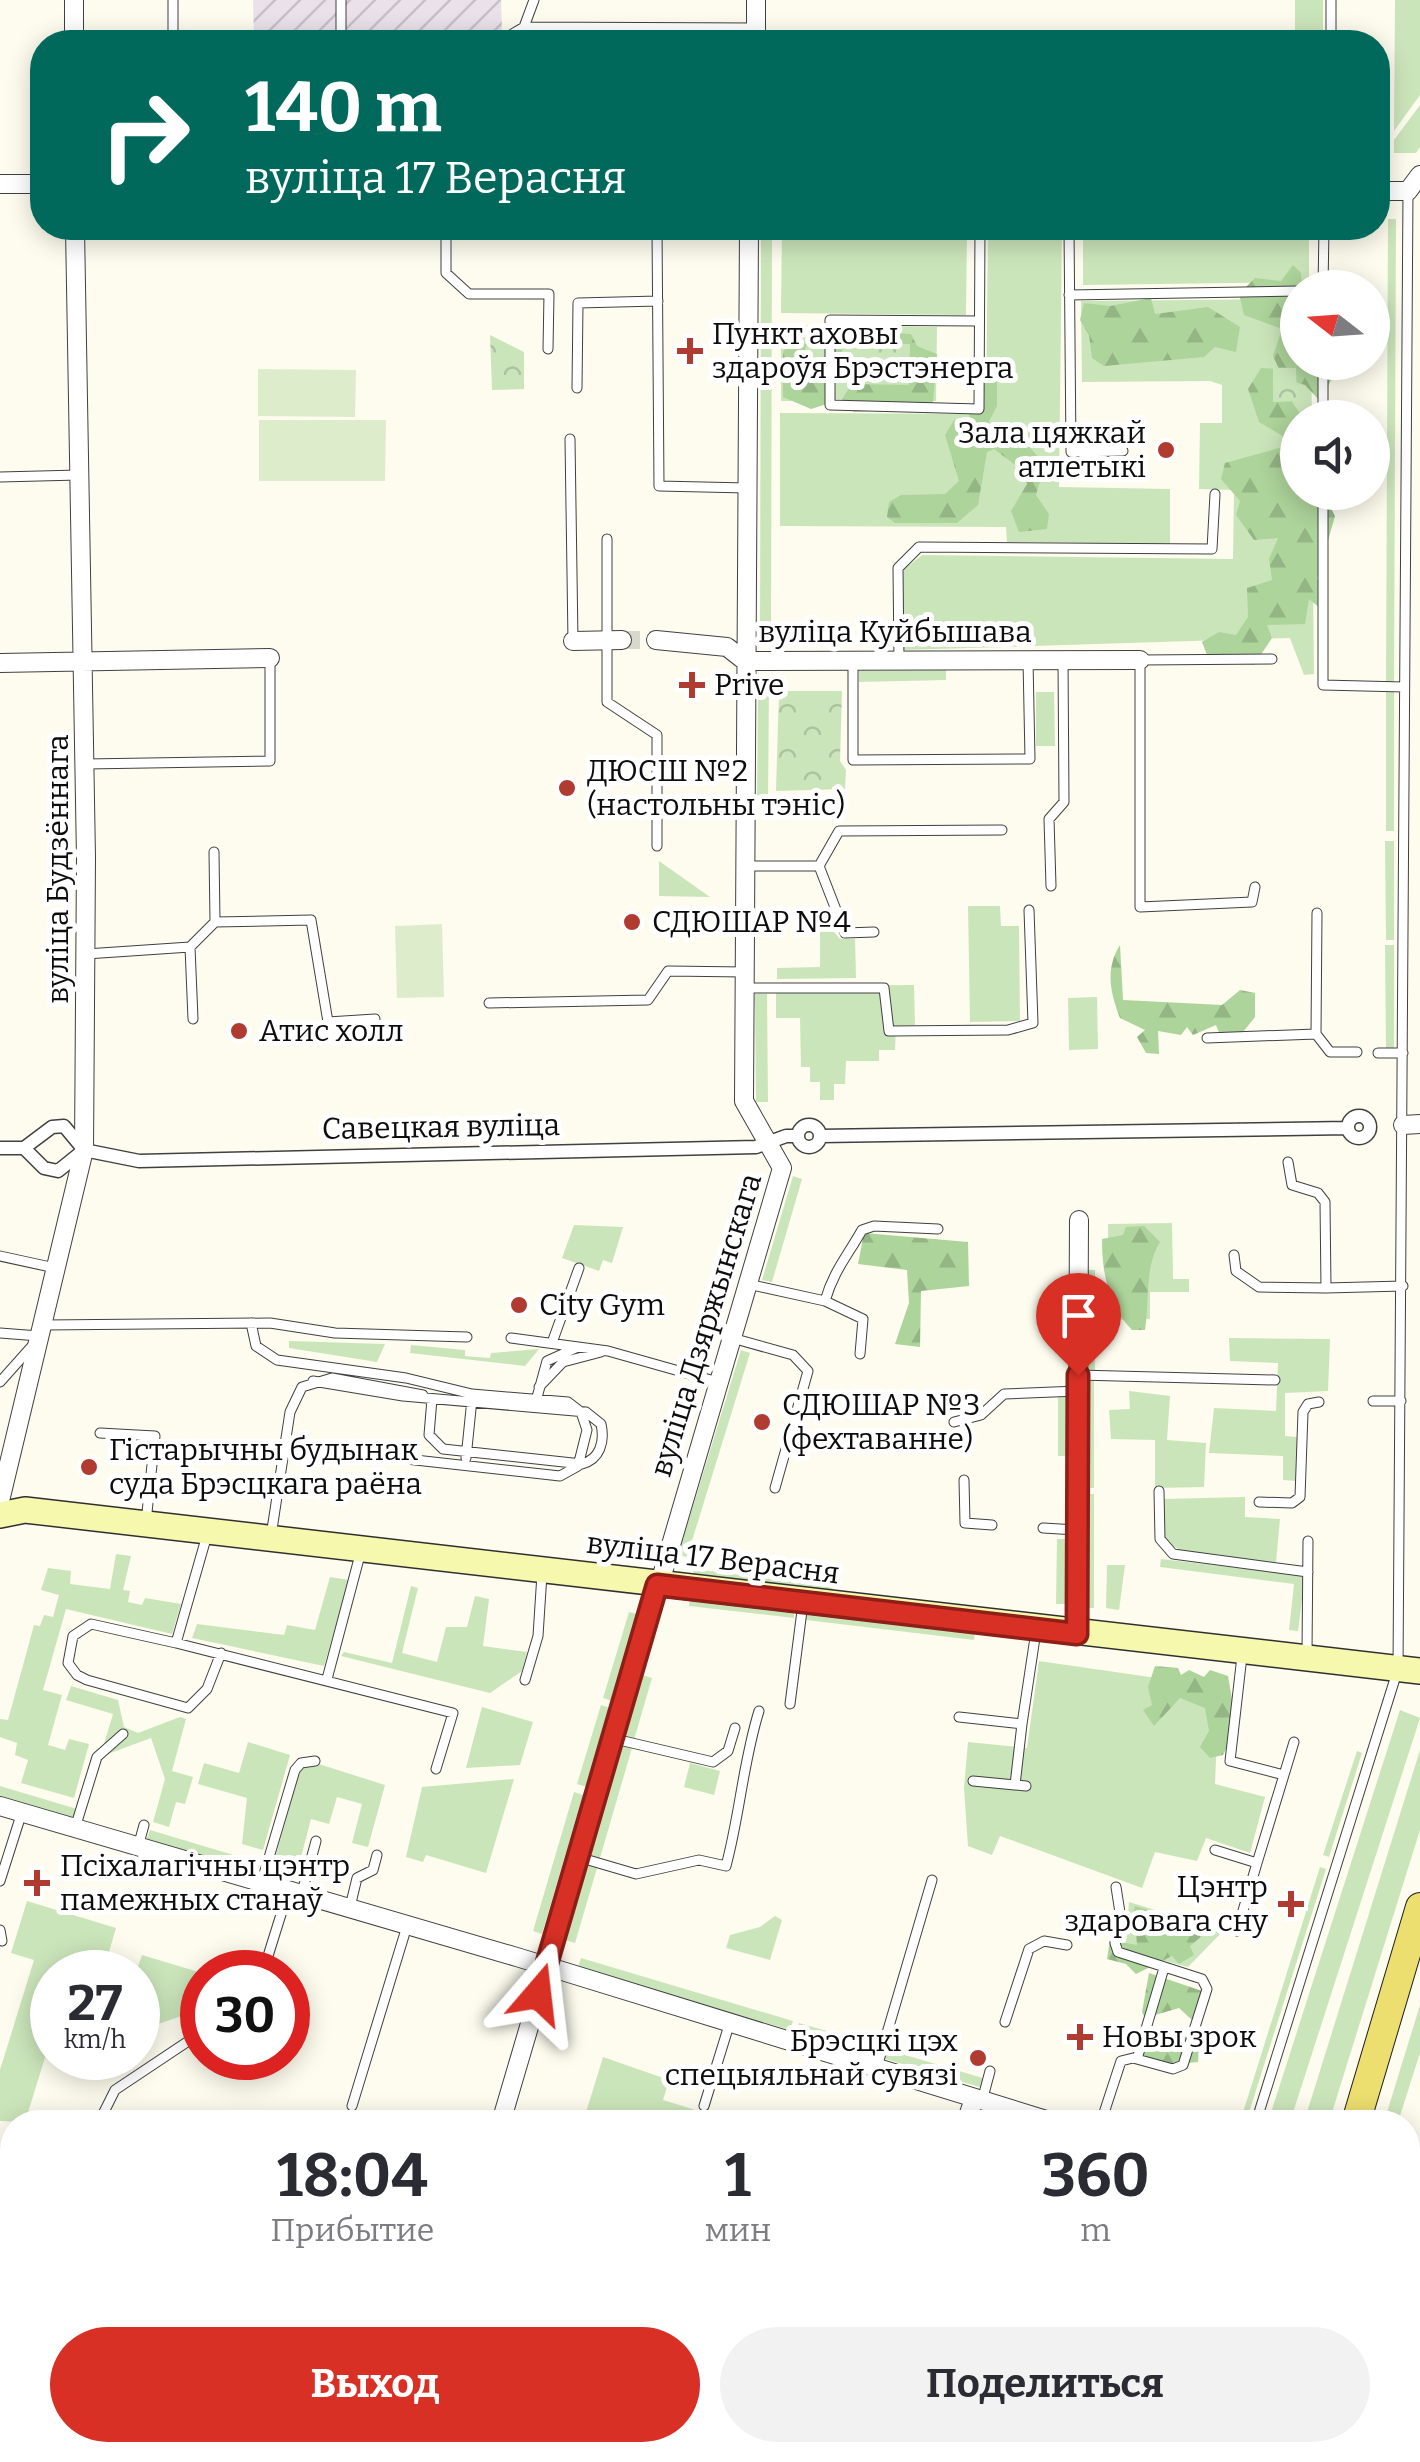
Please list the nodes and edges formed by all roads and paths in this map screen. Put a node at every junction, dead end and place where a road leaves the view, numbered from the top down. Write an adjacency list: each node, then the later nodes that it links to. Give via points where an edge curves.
1 (74, 0): 8 (street)
2 (173, 0): 9 (lane)
3 (341, 0): 10 (lane)
4 (534, 0): 7 (lane)
5 (756, 0): 13 (street)
6 (1331, 0): 14 (lane)
7 (524, 27): 11 (lane); 12 (lane)
8 (74, 30)
9 (174, 30)
10 (342, 30)
11 (519, 30)
12 (611, 30)
13 (756, 30)
14 (1331, 30)
15 (1414, 183): 53 (lane)
16 (0, 184): 17 (street)
17 (30, 184)
18 (75, 240): 34 (street, вуліца Будзённага)
19 (446, 240): 30 (lane, via 446,272 470,294 549,294)
20 (658, 240): 28 (lane)
21 (749, 240): 36 (street, вуліца Дзяржынскага)
22 (980, 240): 29 (lane)
23 (1068, 240): 27 (lane)
24 (1324, 240): 25 (lane)
25 (1323, 270)
26 (1280, 292): 27 (lane)
27 (1070, 295): 33 (lane, via 1071,452)
28 (658, 300): 31 (lane, via 578,303); 36 (lane, via 659,486)
29 (979, 322): 29 (lane, via 830,320 830,405 978,409)
30 (548, 349)
31 (577, 388)
32 (570, 439): 42 (lane)
33 (1122, 452)
34 (80, 475): 35 (lane); 49 (street, вуліца Будзённага)
35 (0, 477)
36 (747, 488): 45 (street, вуліца Дзяржынскага)
37 (1215, 494): 51 (lane, via 1212,549 918,548 898,568)
38 (1323, 510): 53 (lane, via 1323,685)
39 (606, 539): 40 (lane)
40 (615, 640): 42 (street); 56 (lane, via 607,702 657,736)
41 (656, 640): 45 (street, вуліца Куйбышава, via 727,647)
42 (573, 641)
43 (270, 658): 49 (street); 54 (lane, via 270,760)
44 (1272, 659): 48 (lane)
45 (746, 660): 50 (street, вуліца Куйбышава); 58 (street, вуліца Дзяржынскага)
46 (1028, 660): 47 (street, вуліца Куйбышава); 50 (lane, via 1030,760 853,760); 51 (street, вуліца Куйбышава)
47 (1063, 660): 48 (street, вуліца Куйбышава); 60 (lane, via 1064,802 1049,819)
48 (1140, 660): 61 (lane, via 1140,907 1252,902)
49 (84, 661): 52 (street); 54 (street, вуліца Будзённага)
50 (853, 661): 51 (street, вуліца Куйбышава)
51 (898, 661)
52 (0, 664)
53 (1404, 687): 76 (lane)
54 (84, 764): 67 (street, вуліца Будзённага)
55 (1002, 830): 59 (lane, via 839,830)
56 (657, 846)
57 (214, 852): 64 (lane)
58 (747, 866): 59 (lane); 68 (street, вуліца Дзяржынскага)
59 (819, 866): 65 (lane, via 845,933)
60 (1051, 886)
61 (1255, 886)
62 (1030, 910): 68 (lane, via 1033,1022 1008,1030 890,1031 884,988)
63 (1317, 913): 72 (lane)
64 (215, 922): 66 (lane); 70 (lane, via 312,920 328,1022)
65 (874, 932)
66 (190, 947): 67 (lane); 71 (lane)
67 (86, 954): 82 (street, вуліца Будзённага)
68 (744, 980): 69 (lane, via 668,972 648,1000); 79 (street, вуліца Дзяржынскага, via 744,1101)
69 (489, 1003)
70 (375, 1019)
71 (193, 1020)
72 (1316, 1034): 73 (lane); 74 (lane, via 1330,1052)
73 (1207, 1038)
74 (1357, 1052)
75 (1378, 1053): 76 (lane)
76 (1403, 1053): 77 (lane)
77 (1411, 1125): 91 (lane)
78 (1376, 1127): 79 (street, Савецкая вуліца, via 1358,1116 1348,1128 820,1136 808,1125 798,1136)
79 (768, 1144): 82 (street, Савецкая вуліца, via 140,1161); 90 (street, вуліца Дзяржынскага, via 782,1168)
80 (0, 1148): 81 (street, Савецкая вуліца)
81 (24, 1148): 82 (street, Савецкая вуліца, via 44,1168 58,1171); 82 (street, Савецкая вуліца, via 64,1126)
82 (84, 1150): 88 (street, вуліца Будзённага)
83 (1288, 1162): 92 (lane, via 1292,1186 1318,1193 1325,1202)
84 (1079, 1220): 107 (street)
85 (938, 1229): 93 (lane, via 862,1230 834,1269)
86 (0, 1256): 88 (lane)
87 (1234, 1256): 92 (lane, via 1236,1271 1252,1285)
88 (58, 1268): 95 (street, вуліца Будзённага)
89 (579, 1268): 100 (lane)
90 (748, 1284): 93 (lane); 99 (street, вуліца Дзяржынскага)
91 (1402, 1286): 92 (lane); 112 (lane)
92 (1326, 1288)
93 (824, 1301): 103 (lane, via 863,1319)
94 (252, 1323): 95 (lane); 97 (lane); 109 (lane, via 256,1346 277,1360)
95 (44, 1331): 96 (lane); 105 (lane); 122 (street, вуліца Будзённага)
96 (0, 1333)
97 (467, 1337)
98 (511, 1338): 100 (lane)
99 (732, 1338): 106 (street, вуліца Дзяржынскага); 120 (lane, via 794,1356 808,1371)
100 (553, 1340): 101 (lane)
101 (584, 1346): 102 (lane); 108 (lane, via 551,1357)
102 (608, 1351): 106 (lane); 108 (lane, via 563,1362)
103 (860, 1354)
104 (1275, 1380): 107 (lane)
105 (0, 1382)
106 (718, 1382): 135 (street, вуліца Дзяржынскага)
107 (1078, 1383): 115 (lane, via 1004,1394 981,1416); 128 (street)
108 (538, 1390): 114 (lane)
109 (472, 1394): 118 (lane); 118 (lane, via 568,1402 584,1418 587,1437 581,1461 565,1474)
110 (432, 1400): 114 (lane); 114 (lane, via 429,1435 443,1449 582,1464 594,1459 603,1434 595,1416); 130 (lane, via 404,1388 332,1378 297,1392)
111 (1373, 1401): 112 (lane)
112 (1402, 1401): 143 (lane)
113 (1318, 1402): 123 (lane, via 1303,1412 1300,1497)
114 (535, 1408)
115 (954, 1422)
116 (100, 1433): 125 (lane, via 155,1436)
117 (370, 1455): 118 (lane)
118 (466, 1466)
119 (964, 1480): 126 (lane, via 965,1524)
120 (775, 1488)
121 (1159, 1491): 134 (lane, via 1160,1539 1173,1554)
122 (0, 1501)
123 (1260, 1502)
124 (0, 1515): 125 (main road, вуліца 17 Верасня, via 25,1510)
125 (146, 1525): 129 (main road, вуліца 17 Верасня)
126 (992, 1525)
127 (1043, 1528): 128 (lane)
128 (1078, 1530): 138 (street)
129 (208, 1532): 130 (main road, вуліца 17 Верасня); 139 (lane)
130 (270, 1539): 132 (main road, вуліца 17 Верасня)
131 (1308, 1541): 134 (lane)
132 (362, 1550): 133 (main road, вуліца 17 Верасня); 144 (lane)
133 (542, 1571): 135 (main road, вуліца 17 Верасня); 145 (lane, via 538,1636)
134 (1308, 1572): 142 (lane)
135 (657, 1585): 136 (main road, вуліца 17 Верасня); 152 (street, вуліца Дзяржынскага)
136 (803, 1601): 137 (main road, вуліца 17 Верасня); 146 (lane)
137 (1037, 1628): 138 (main road, вуліца 17 Верасня); 149 (lane)
138 (1077, 1634): 140 (main road, вуліца 17 Верасня)
139 (176, 1643): 141 (lane); 141 (lane, via 91,1624 73,1636 68,1663 87,1680 188,1708 207,1688)
140 (1242, 1653): 142 (main road, вуліца 17 Верасня); 156 (lane, via 1230,1760)
141 (220, 1654): 144 (lane)
142 (1307, 1660): 143 (main road, вуліца 17 Верасня)
143 (1409, 1670): 197 (lane)
144 (326, 1678): 155 (lane, via 453,1712)
145 (526, 1680)
146 (790, 1704)
147 (759, 1711): 166 (lane, via 726,1866 699,1860 636,1874)
148 (960, 1717): 149 (lane)
149 (1022, 1724): 157 (lane, via 1021,1786)
150 (735, 1728): 152 (lane, via 724,1756 707,1762)
151 (123, 1734): 161 (lane, via 97,1757)
152 (613, 1738): 166 (street, вуліца Дзяржынскага)
153 (1294, 1742): 156 (lane)
154 (315, 1762): 170 (lane, via 294,1770)
155 (436, 1769)
156 (1284, 1775): 167 (lane)
157 (974, 1781)
158 (0, 1806): 159 (street)
159 (22, 1812): 161 (street); 169 (lane)
160 (144, 1825): 163 (lane)
161 (75, 1828): 163 (street)
162 (316, 1841): 172 (lane)
163 (138, 1847): 170 (street)
164 (1216, 1850): 167 (lane)
165 (377, 1855): 174 (lane, via 373,1870 357,1878)
166 (578, 1858): 181 (street, вуліца Дзяржынскага)
167 (1257, 1862): 177 (lane)
168 (932, 1880): 187 (lane)
169 (0, 1881)
170 (262, 1884): 172 (street)
171 (1116, 1887): 182 (lane, via 1116,1950)
172 (294, 1894): 174 (street); 180 (lane)
173 (1420, 1907): 198 (main road)
174 (349, 1910): 175 (street)
175 (407, 1926): 181 (street); 190 (lane)
176 (0, 1930): 178 (lane)
177 (1236, 1931)
178 (2, 1942)
179 (1067, 1945): 184 (lane, via 1044,1940 1029,1949)
180 (272, 1950)
181 (547, 1967): 183 (street); 193 (street, вуліца Дзяржынскага)
182 (1164, 1968): 186 (lane); 186 (lane, via 1202,1979 1207,1988 1181,2067)
183 (730, 2022): 187 (street); 191 (lane)
184 (1005, 2022)
185 (180, 2047): 192 (lane, via 116,2090)
186 (1137, 2059): 196 (lane, via 1119,2064)
187 (876, 2069): 189 (street)
188 (990, 2071): 189 (lane)
189 (978, 2100): 194 (street); 195 (street)
190 (352, 2106)
191 (704, 2106)
192 (105, 2110)
193 (505, 2110)
194 (973, 2110)
195 (1012, 2110)
196 (1105, 2110)
197 (1260, 2110)
198 (1360, 2110)
199 (1016, 2462): 200 (lane)
200 (1034, 2462)

